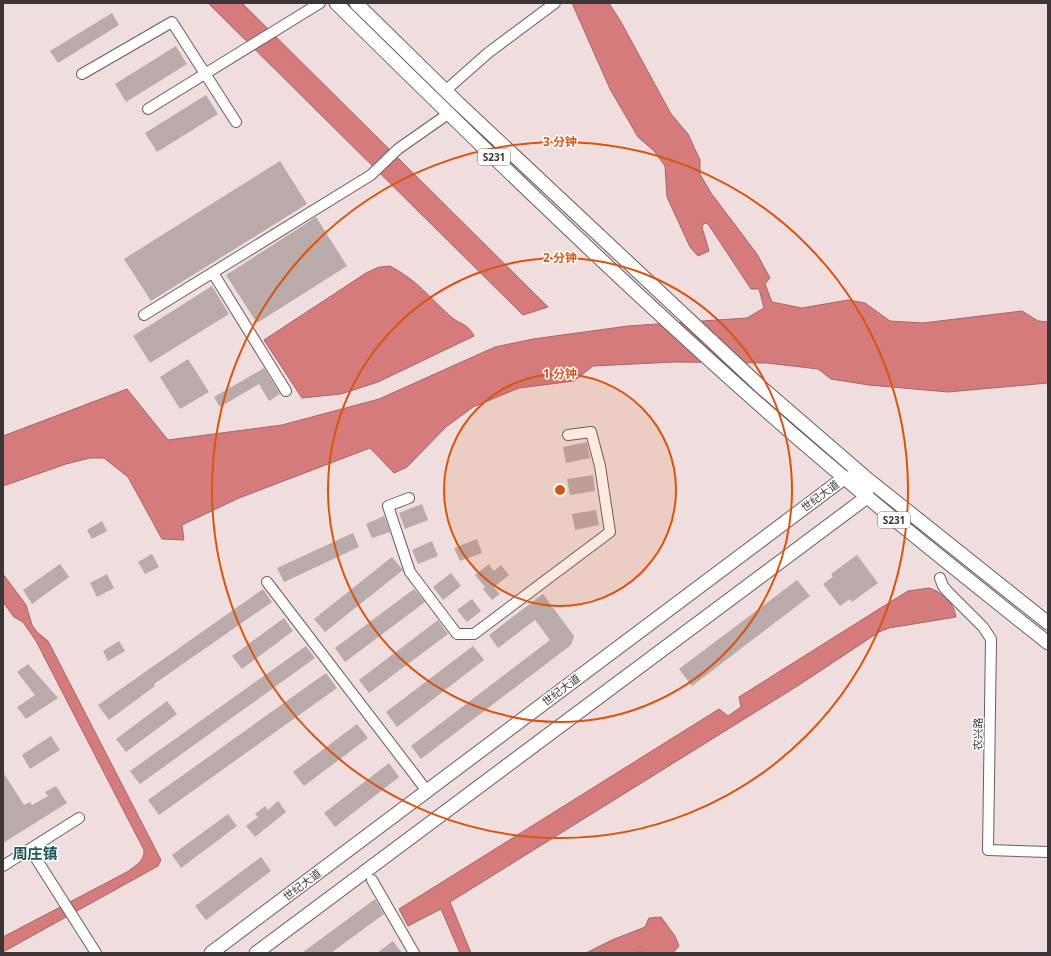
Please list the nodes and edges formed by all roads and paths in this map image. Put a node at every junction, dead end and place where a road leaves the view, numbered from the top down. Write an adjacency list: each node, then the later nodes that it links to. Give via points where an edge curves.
1 (320, 3): 6 (street)
2 (336, 3): 9 (main road, S231)
3 (356, 3): 7 (main road, S231)
4 (555, 3): 7 (street, via 488,53)
5 (82, 74): 6 (street, via 172,22)
6 (205, 74): 8 (street); 10 (street)
7 (445, 90): 15 (main road, S231, via 762,388)
8 (148, 108)
9 (448, 114): 11 (street, via 398,149 371,175); 16 (main road, S231, via 744,392)
10 (236, 122)
11 (213, 273): 12 (street); 13 (street)
12 (144, 315)
13 (286, 391)
14 (568, 435): 18 (street, via 591,432 600,466 610,532 474,634 457,634 410,572 388,506)
15 (865, 477): 16 (main road, 世纪大道); 17 (main road); 21 (main road, S231)
16 (844, 478): 17 (main road, S231); 23 (main road, 世纪大道)
17 (867, 497): 22 (main road, S231); 31 (main road)
18 (409, 498)
19 (940, 578): 26 (street, 农兴路, via 948,592 983,627 991,639 988,850)
20 (267, 582): 23 (street)
21 (1048, 623)
22 (1048, 643)
23 (427, 791): 30 (main road, 世纪大道)
24 (79, 818): 25 (street)
25 (30, 849): 27 (street); 29 (street)
26 (1048, 852)
27 (3, 866)
28 (372, 880): 32 (street)
29 (96, 953)
30 (211, 953)
31 (256, 953)
32 (414, 953)

